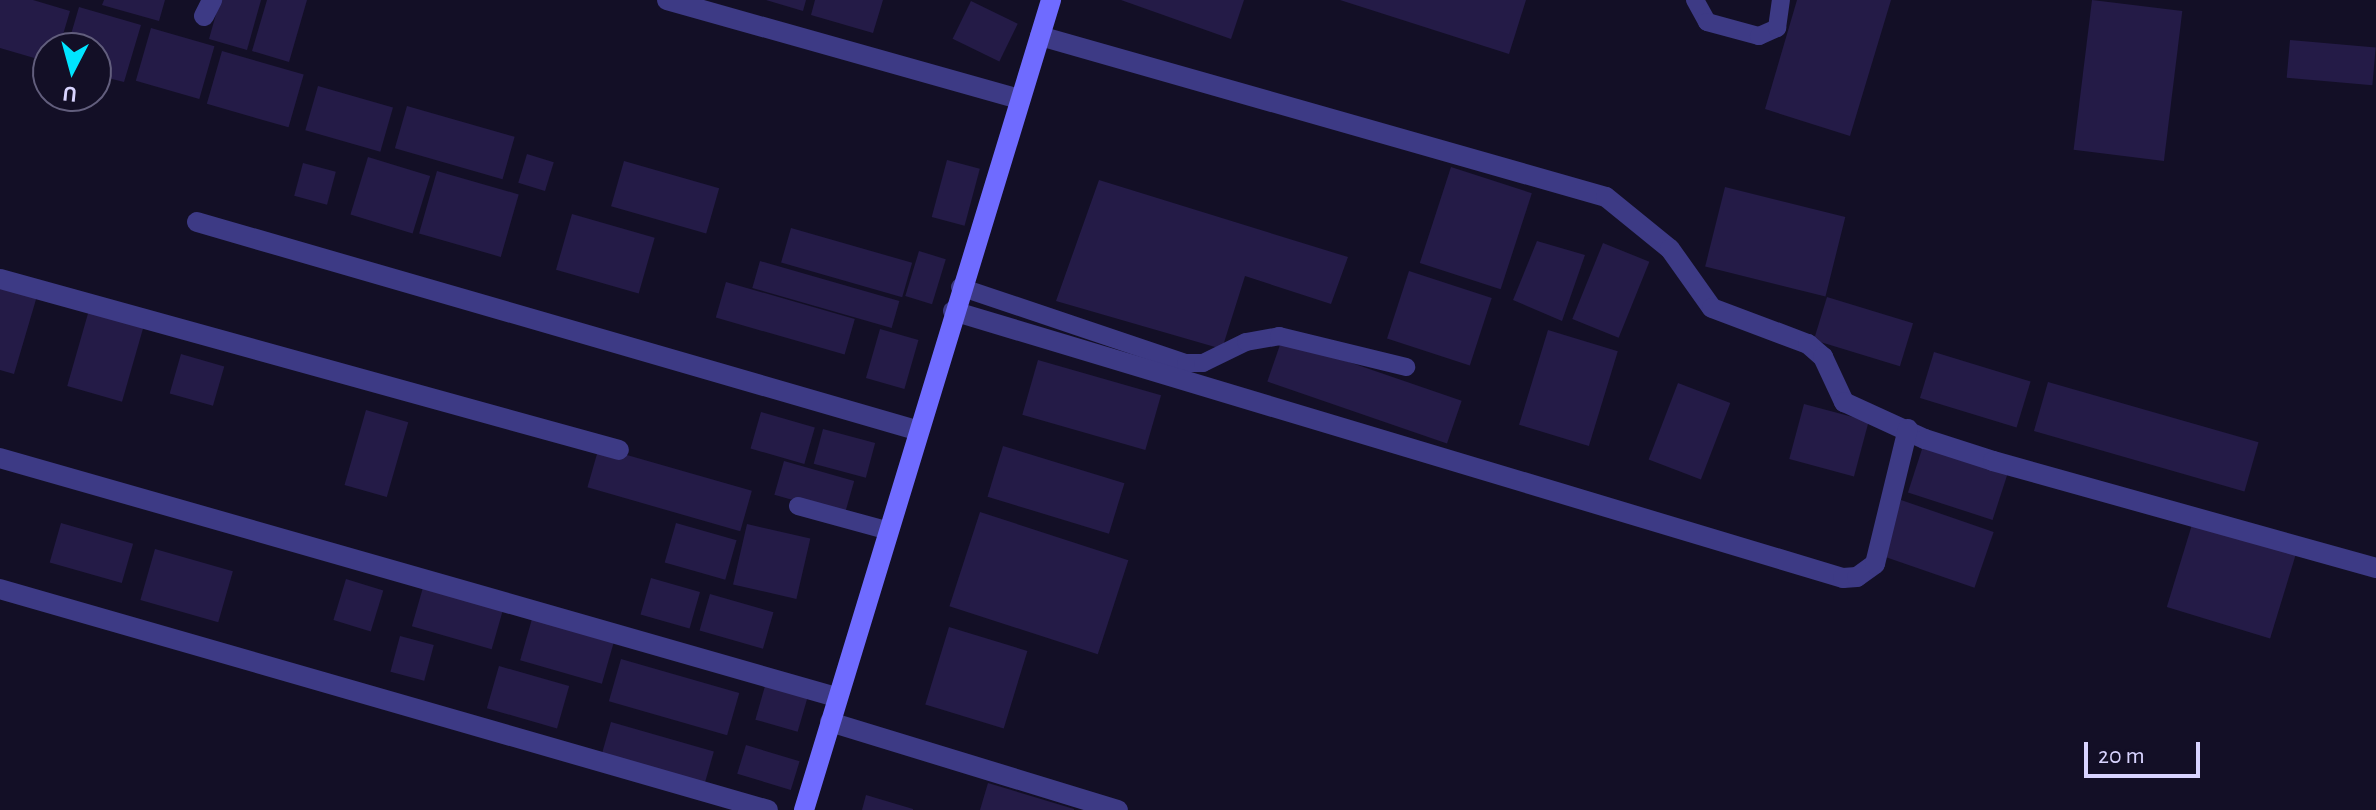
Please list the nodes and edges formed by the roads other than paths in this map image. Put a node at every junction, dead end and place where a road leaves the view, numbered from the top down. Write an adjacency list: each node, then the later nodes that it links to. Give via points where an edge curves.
1 (667, 0): 6 (street)
2 (1051, 0): 5 (street)
3 (1695, 0): 4 (lane, via 1707,22 1759,36 1777,28)
4 (1781, 0)
5 (1040, 36): 6 (street); 12 (street, via 1606,197 1670,249 1712,308 1808,344 1823,357 1844,402)
6 (1020, 99): 9 (street)
7 (197, 222): 13 (street)
8 (0, 279): 14 (street)
9 (960, 287): 10 (street); 11 (lane, via 1186,363 1203,363 1246,342 1279,336)
10 (953, 311): 12 (street, via 1843,578 1857,577 1875,564); 13 (street)
11 (1406, 367)
12 (1908, 429): 18 (street, via 1993,461)
13 (916, 430): 17 (street)
14 (619, 450)
15 (0, 458): 20 (street)
16 (798, 506): 17 (lane)
17 (886, 530): 20 (street)
18 (2376, 568)
19 (0, 589): 22 (street)
20 (836, 697): 21 (street)
21 (830, 722): 23 (street); 24 (street)
22 (768, 810)
23 (804, 810)
24 (1118, 810)

